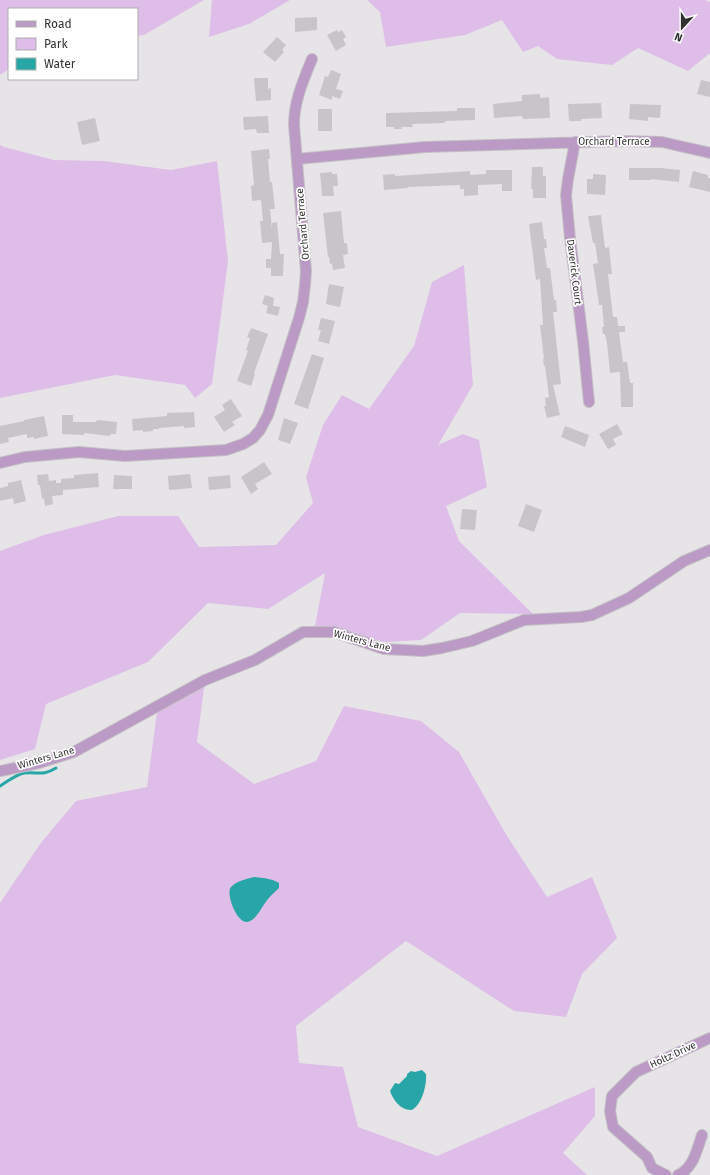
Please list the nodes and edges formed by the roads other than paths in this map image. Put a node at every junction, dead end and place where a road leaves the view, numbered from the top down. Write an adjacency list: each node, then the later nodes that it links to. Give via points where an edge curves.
1 (312, 59): 4 (street, via 295,107)
2 (575, 142): 3 (street, Orchard Terrace, via 662,142); 4 (street, Orchard Terrace, via 425,147); 5 (street, Daverick Court, via 566,195)
3 (710, 153)
4 (297, 159): 6 (street, Orchard Terrace, via 306,271 303,302 268,415 253,438 226,450 125,456 79,452 33,456)
5 (589, 402)
6 (0, 463)
7 (710, 550): 8 (street, Winters Lane, via 684,561 628,598 592,615 524,620 472,641 442,648 423,651 384,649 334,632 303,632 255,660 205,680 74,752)
8 (0, 771)
9 (710, 1038): 11 (street, Holtz Drive, via 636,1072 612,1096 610,1111 613,1127 646,1157 652,1168)
10 (702, 1135): 12 (street, via 688,1170)
11 (666, 1175)
12 (678, 1175)

